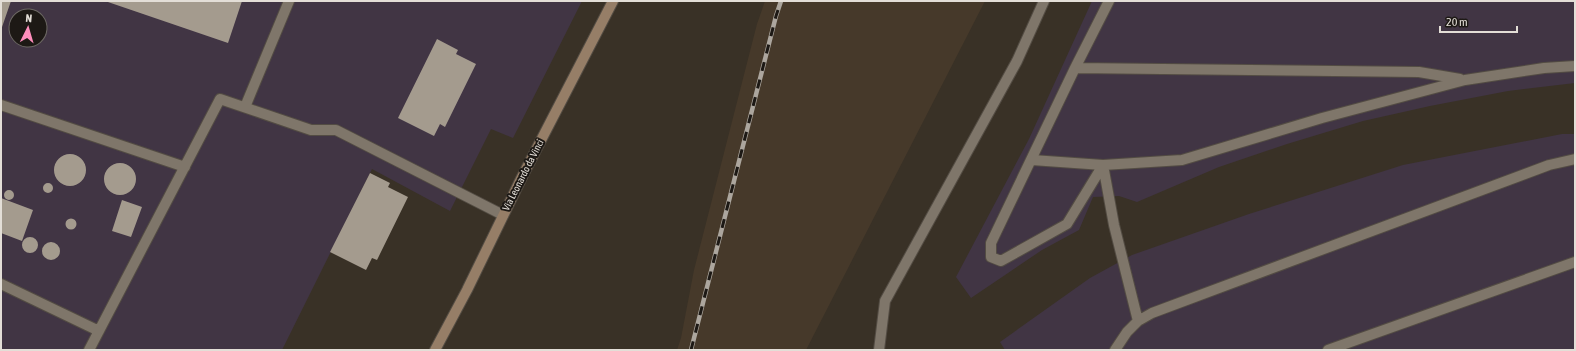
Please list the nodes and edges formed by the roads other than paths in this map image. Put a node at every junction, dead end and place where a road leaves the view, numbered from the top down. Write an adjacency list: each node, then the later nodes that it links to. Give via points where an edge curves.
1 (289, 1): 9 (lane)
2 (613, 1): 14 (main road, Via Leonardo da Vinci)
3 (1044, 1): 21 (lane, via 1017,61 885,301)
4 (1109, 1): 6 (lane)
5 (1575, 66): 7 (lane)
6 (1075, 68): 7 (lane, via 1419,72); 11 (lane)
7 (1465, 80): 12 (lane, via 1330,116 1182,160)
8 (1, 105): 13 (lane)
9 (245, 107): 13 (lane, via 220,99); 14 (lane, via 311,130 336,130)
10 (1575, 159): 17 (lane, via 1549,165 1354,236 1152,312)
11 (1032, 160): 12 (lane); 12 (lane, via 991,243 991,257 1001,261 1067,224)
12 (1103, 165): 17 (lane, via 1114,225)
13 (185, 167): 18 (lane)
14 (503, 215): 20 (main road, Via Leonardo da Vinci)
15 (1575, 262): 23 (lane)
16 (1, 284): 18 (lane)
17 (1138, 321): 22 (lane)
18 (99, 331): 19 (lane)
19 (89, 350)
20 (435, 350)
21 (879, 350)
22 (1115, 350)
23 (1328, 350)

